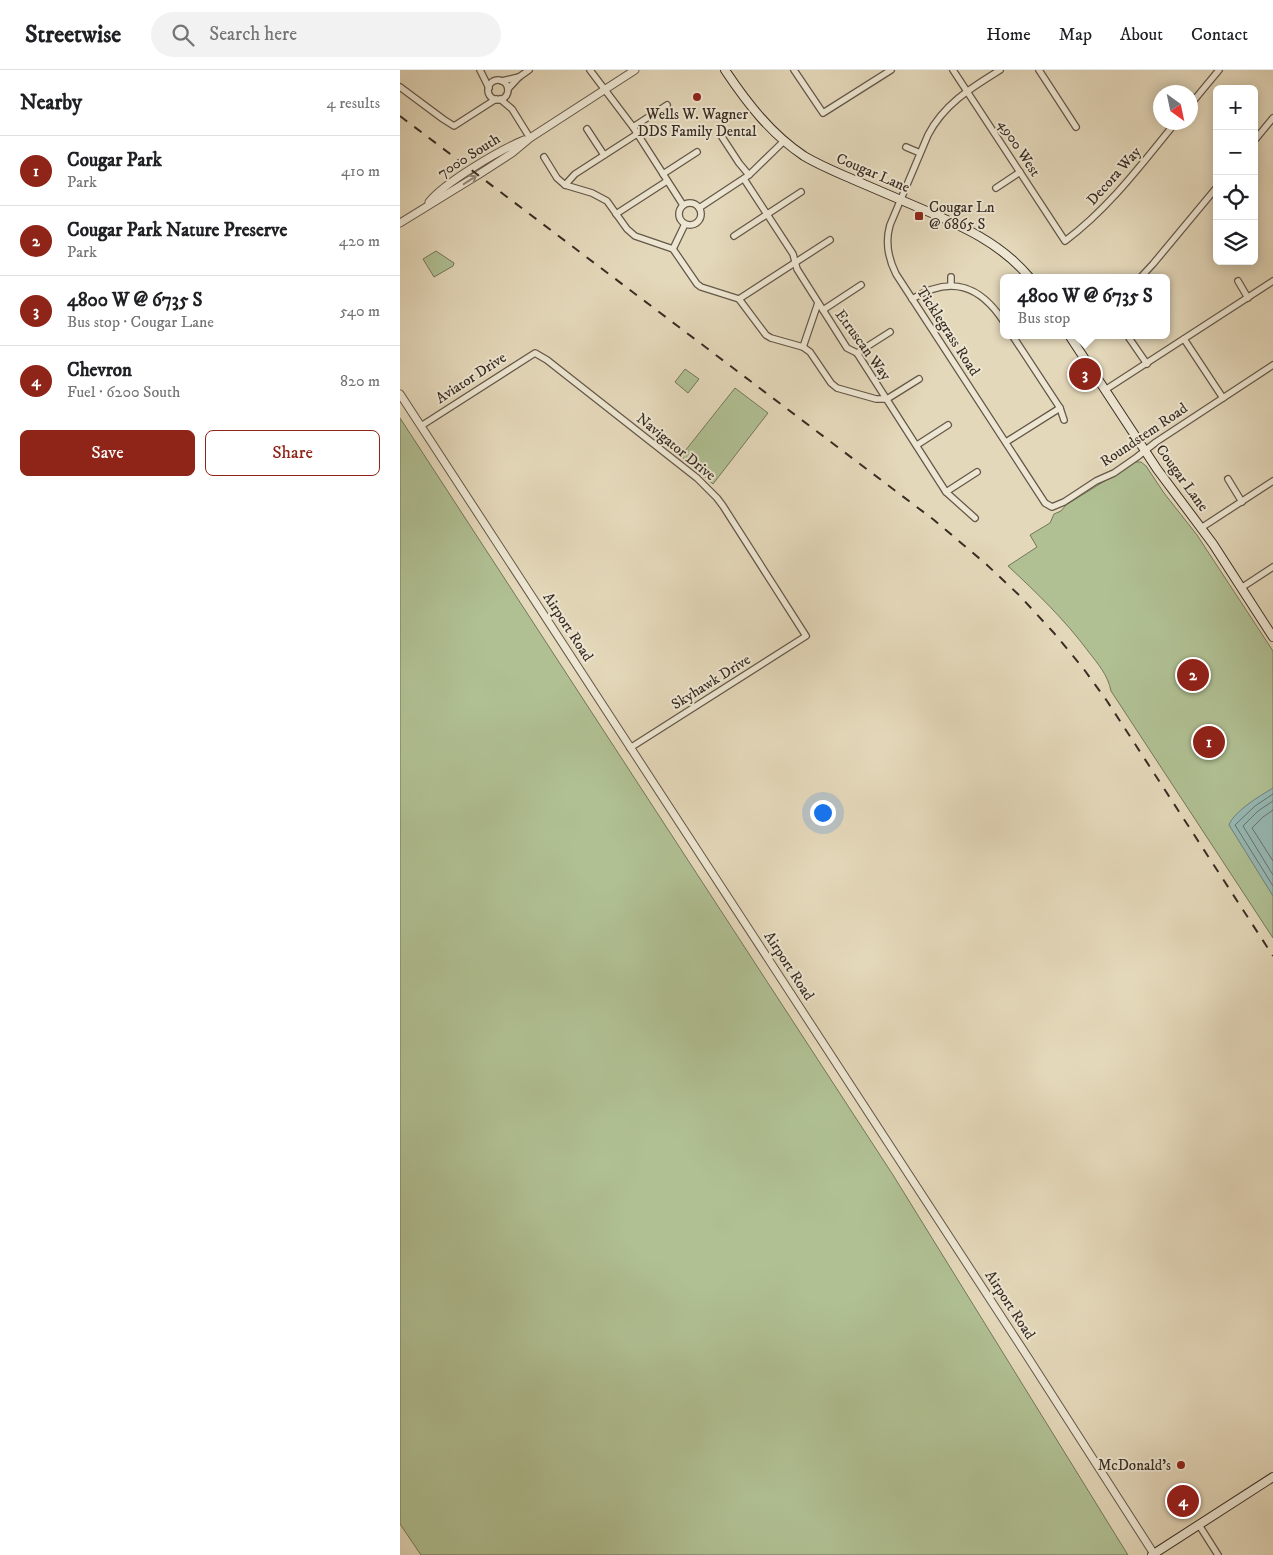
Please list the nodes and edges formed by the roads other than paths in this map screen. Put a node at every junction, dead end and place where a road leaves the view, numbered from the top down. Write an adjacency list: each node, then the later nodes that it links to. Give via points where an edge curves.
1 (529, 70): 12 (street)
2 (590, 70): 15 (street)
3 (634, 70): 15 (street, 7000 South)
4 (725, 70): 33 (main road, Cougar Lane, via 751,108)
5 (794, 70): 6 (street, via 823,113)
6 (891, 70)
7 (952, 70): 18 (street, 4900 West)
8 (1000, 70): 18 (street, Ticklegrass Road)
9 (1039, 70): 26 (street)
10 (1219, 70): 19 (street)
11 (481, 71): 13 (street); 16 (street)
12 (519, 76): 13 (street); 17 (street)
13 (499, 81): 16 (street); 17 (street, via 506,84)
14 (400, 86): 22 (street, via 454,126)
15 (605, 90): 25 (street); 31 (street, 7000 South)
16 (489, 91): 20 (street); 22 (street)
17 (508, 92): 20 (street); 23 (street)
18 (967, 92): 36 (street, Ticklegrass Road, via 940,114); 39 (street, 4900 West)
19 (1198, 95)
20 (498, 99): 22 (street); 23 (street)
21 (667, 105): 25 (street)
22 (484, 106)
23 (512, 109): 31 (street)
24 (1273, 118): 30 (street)
25 (633, 127): 29 (street)
26 (1076, 127)
27 (587, 129): 37 (street)
28 (1169, 130): 56 (street, Decora Way, via 1111,201)
29 (637, 134): 37 (street); 40 (street)
30 (1258, 136)
31 (530, 138): 52 (street, 7000 South, via 512,153)
32 (722, 138): 41 (street, Etruscan Way)
33 (784, 141): 41 (street); 47 (main road, Cougar Lane, via 818,164)
34 (906, 147): 36 (street)
35 (697, 152): 40 (street)
36 (920, 153): 47 (street, Ticklegrass Road)
37 (604, 155): 43 (street, via 575,174)
38 (544, 157): 43 (street)
39 (1020, 172): 44 (street); 56 (street, 4900 West)
40 (663, 174): 42 (street)
41 (747, 177): 49 (street); 51 (street, Etruscan Way)
42 (667, 181): 48 (street); 50 (street)
43 (565, 185): 50 (street, via 601,197)
44 (996, 188)
45 (801, 192): 51 (street)
46 (1213, 192): 60 (street)
47 (900, 200): 59 (main road, Cougar Lane, via 986,239); 67 (street, Ticklegrass Road, via 888,230 887,249 893,268)
48 (683, 205): 49 (street, via 693,204); 53 (street, via 679,216)
49 (699, 208): 53 (street, via 698,221 692,225)
50 (616, 214): 57 (street, via 635,236)
51 (768, 214): 54 (street); 58 (street, Etruscan Way, via 794,254)
52 (400, 223)
53 (685, 224): 57 (street)
54 (734, 236)
55 (830, 240): 58 (street)
56 (1065, 241)
57 (673, 249): 66 (street, via 697,284)
58 (795, 262): 66 (street); 69 (street, Etruscan Way)
59 (1026, 274)
60 (1144, 274)
61 (951, 276): 65 (street)
62 (1238, 281): 68 (street)
63 (1273, 282): 68 (street)
64 (861, 285): 70 (street)
65 (951, 285): 67 (street, via 932,288); 71 (street, via 980,295)
66 (739, 298): 77 (street, via 766,335)
67 (912, 298): 91 (street, Ticklegrass Road)
68 (1248, 298): 76 (street)
69 (818, 303): 70 (street, Etruscan Way); 77 (street)
70 (822, 310): 79 (street, Etruscan Way, via 847,348)
71 (1000, 317)
72 (890, 332): 79 (street)
73 (1015, 339): 87 (street)
74 (1072, 339): 83 (main road, Cougar Lane)
75 (1130, 339): 80 (street)
76 (1184, 339): 80 (street); 85 (street)
77 (802, 347): 86 (street, via 810,352 834,387)
78 (535, 353): 90 (street, Aviator Drive); 104 (street, Navigator Drive, via 673,458 717,498)
79 (857, 353): 86 (street, Etruscan Way)
80 (1147, 364): 83 (street)
81 (1273, 365): 85 (street, Roundstem Road)
82 (918, 379): 86 (street)
83 (1106, 390): 93 (main road, Cougar Lane)
84 (400, 394): 90 (street, Airport Road)
85 (1223, 398): 93 (street, Roundstem Road)
86 (887, 399): 92 (street, Etruscan Way)
87 (1060, 408): 88 (street); 91 (street)
88 (1064, 420)
89 (948, 425): 92 (street)
90 (421, 426): 106 (street, Airport Road)
91 (1006, 442): 99 (street, Ticklegrass Road, via 1045,503)
92 (917, 445): 97 (street, Etruscan Way)
93 (1145, 451): 99 (street, Roundstem Road, via 1114,473); 101 (main road, Cougar Lane)
94 (977, 472): 97 (street)
95 (1228, 479): 98 (street)
96 (1273, 481): 98 (street)
97 (946, 492): 100 (street, Etruscan Way)
98 (1242, 502): 101 (street)
99 (1052, 507)
100 (974, 518)
101 (1201, 528): 103 (main road, Cougar Lane)
102 (1273, 567): 103 (street)
103 (1241, 588): 105 (main road, Cougar Lane)
104 (806, 636): 106 (street, Skyhawk Drive)
105 (1273, 637)
106 (630, 748): 109 (street, Airport Road)
107 (1273, 1477): 108 (main road)
108 (1198, 1525): 109 (main road); 110 (street)
109 (1153, 1554)
110 (1218, 1555)

